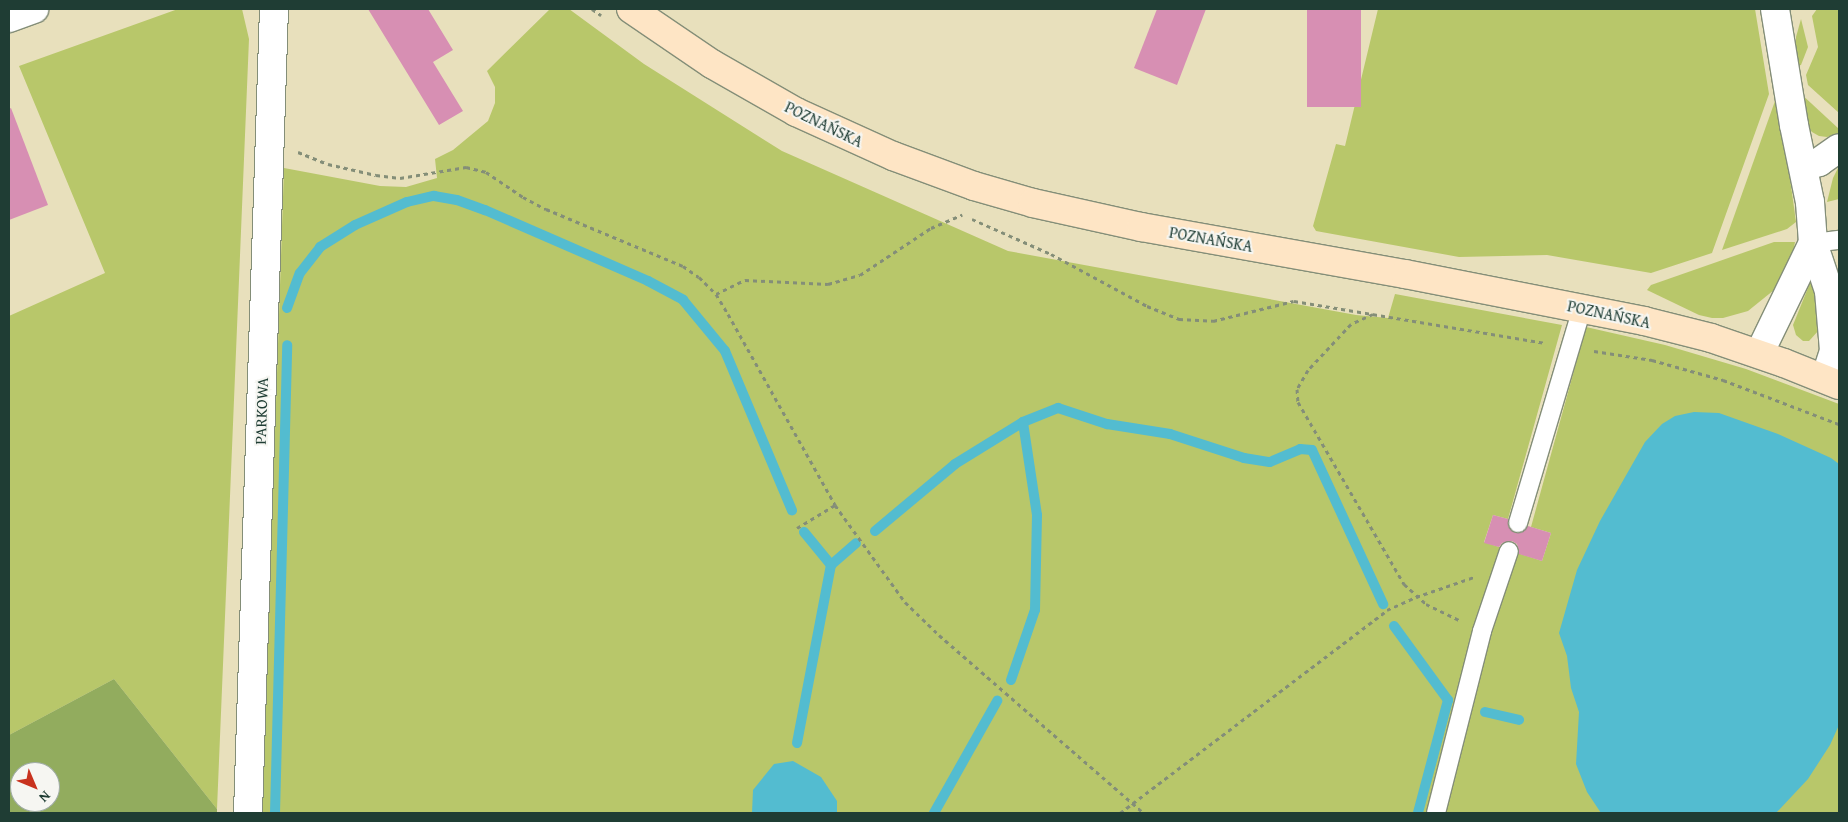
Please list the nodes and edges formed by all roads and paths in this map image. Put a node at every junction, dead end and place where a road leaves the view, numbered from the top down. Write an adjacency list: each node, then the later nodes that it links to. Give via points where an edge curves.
1 (34, 9): 5 (street)
2 (274, 9): 6 (street, PARKOWA)
3 (631, 9): 12 (main road, POZNAŃSKA, via 712,64 796,112 893,156 974,186 1133,225)
4 (1775, 9): 8 (street)
5 (9, 18)
6 (270, 140): 11 (path, via 328,164 376,175 400,178 466,167 486,172 546,209 683,266); 25 (street, PARKOWA)
7 (1839, 148): 8 (street, via 1819,162)
8 (1804, 167): 10 (street)
9 (962, 215): 11 (path, via 931,228 860,275 828,284 745,280)
10 (1826, 242): 14 (street); 15 (street, via 1834,334)
11 (716, 294): 17 (path)
12 (1582, 308): 13 (lane); 14 (main road, POZNAŃSKA, via 1690,332)
13 (1570, 347): 16 (path, via 1652,360 1723,380); 18 (lane); 22 (path, via 1374,314 1351,324 1301,380 1298,402 1396,570)
14 (1759, 354): 15 (main road, POZNAŃSKA)
15 (1832, 382)
16 (1839, 424)
17 (835, 505): 19 (path); 24 (path, via 905,602)
18 (1518, 523)
19 (797, 528)
20 (1509, 551): 21 (lane)
21 (1503, 568): 22 (path); 23 (lane)
22 (1416, 596): 23 (path); 24 (path, via 1387,610)
23 (1482, 631): 28 (lane)
24 (1133, 803): 26 (path); 27 (path)
25 (248, 813)
26 (1120, 813)
27 (1144, 813)
28 (1436, 813)

